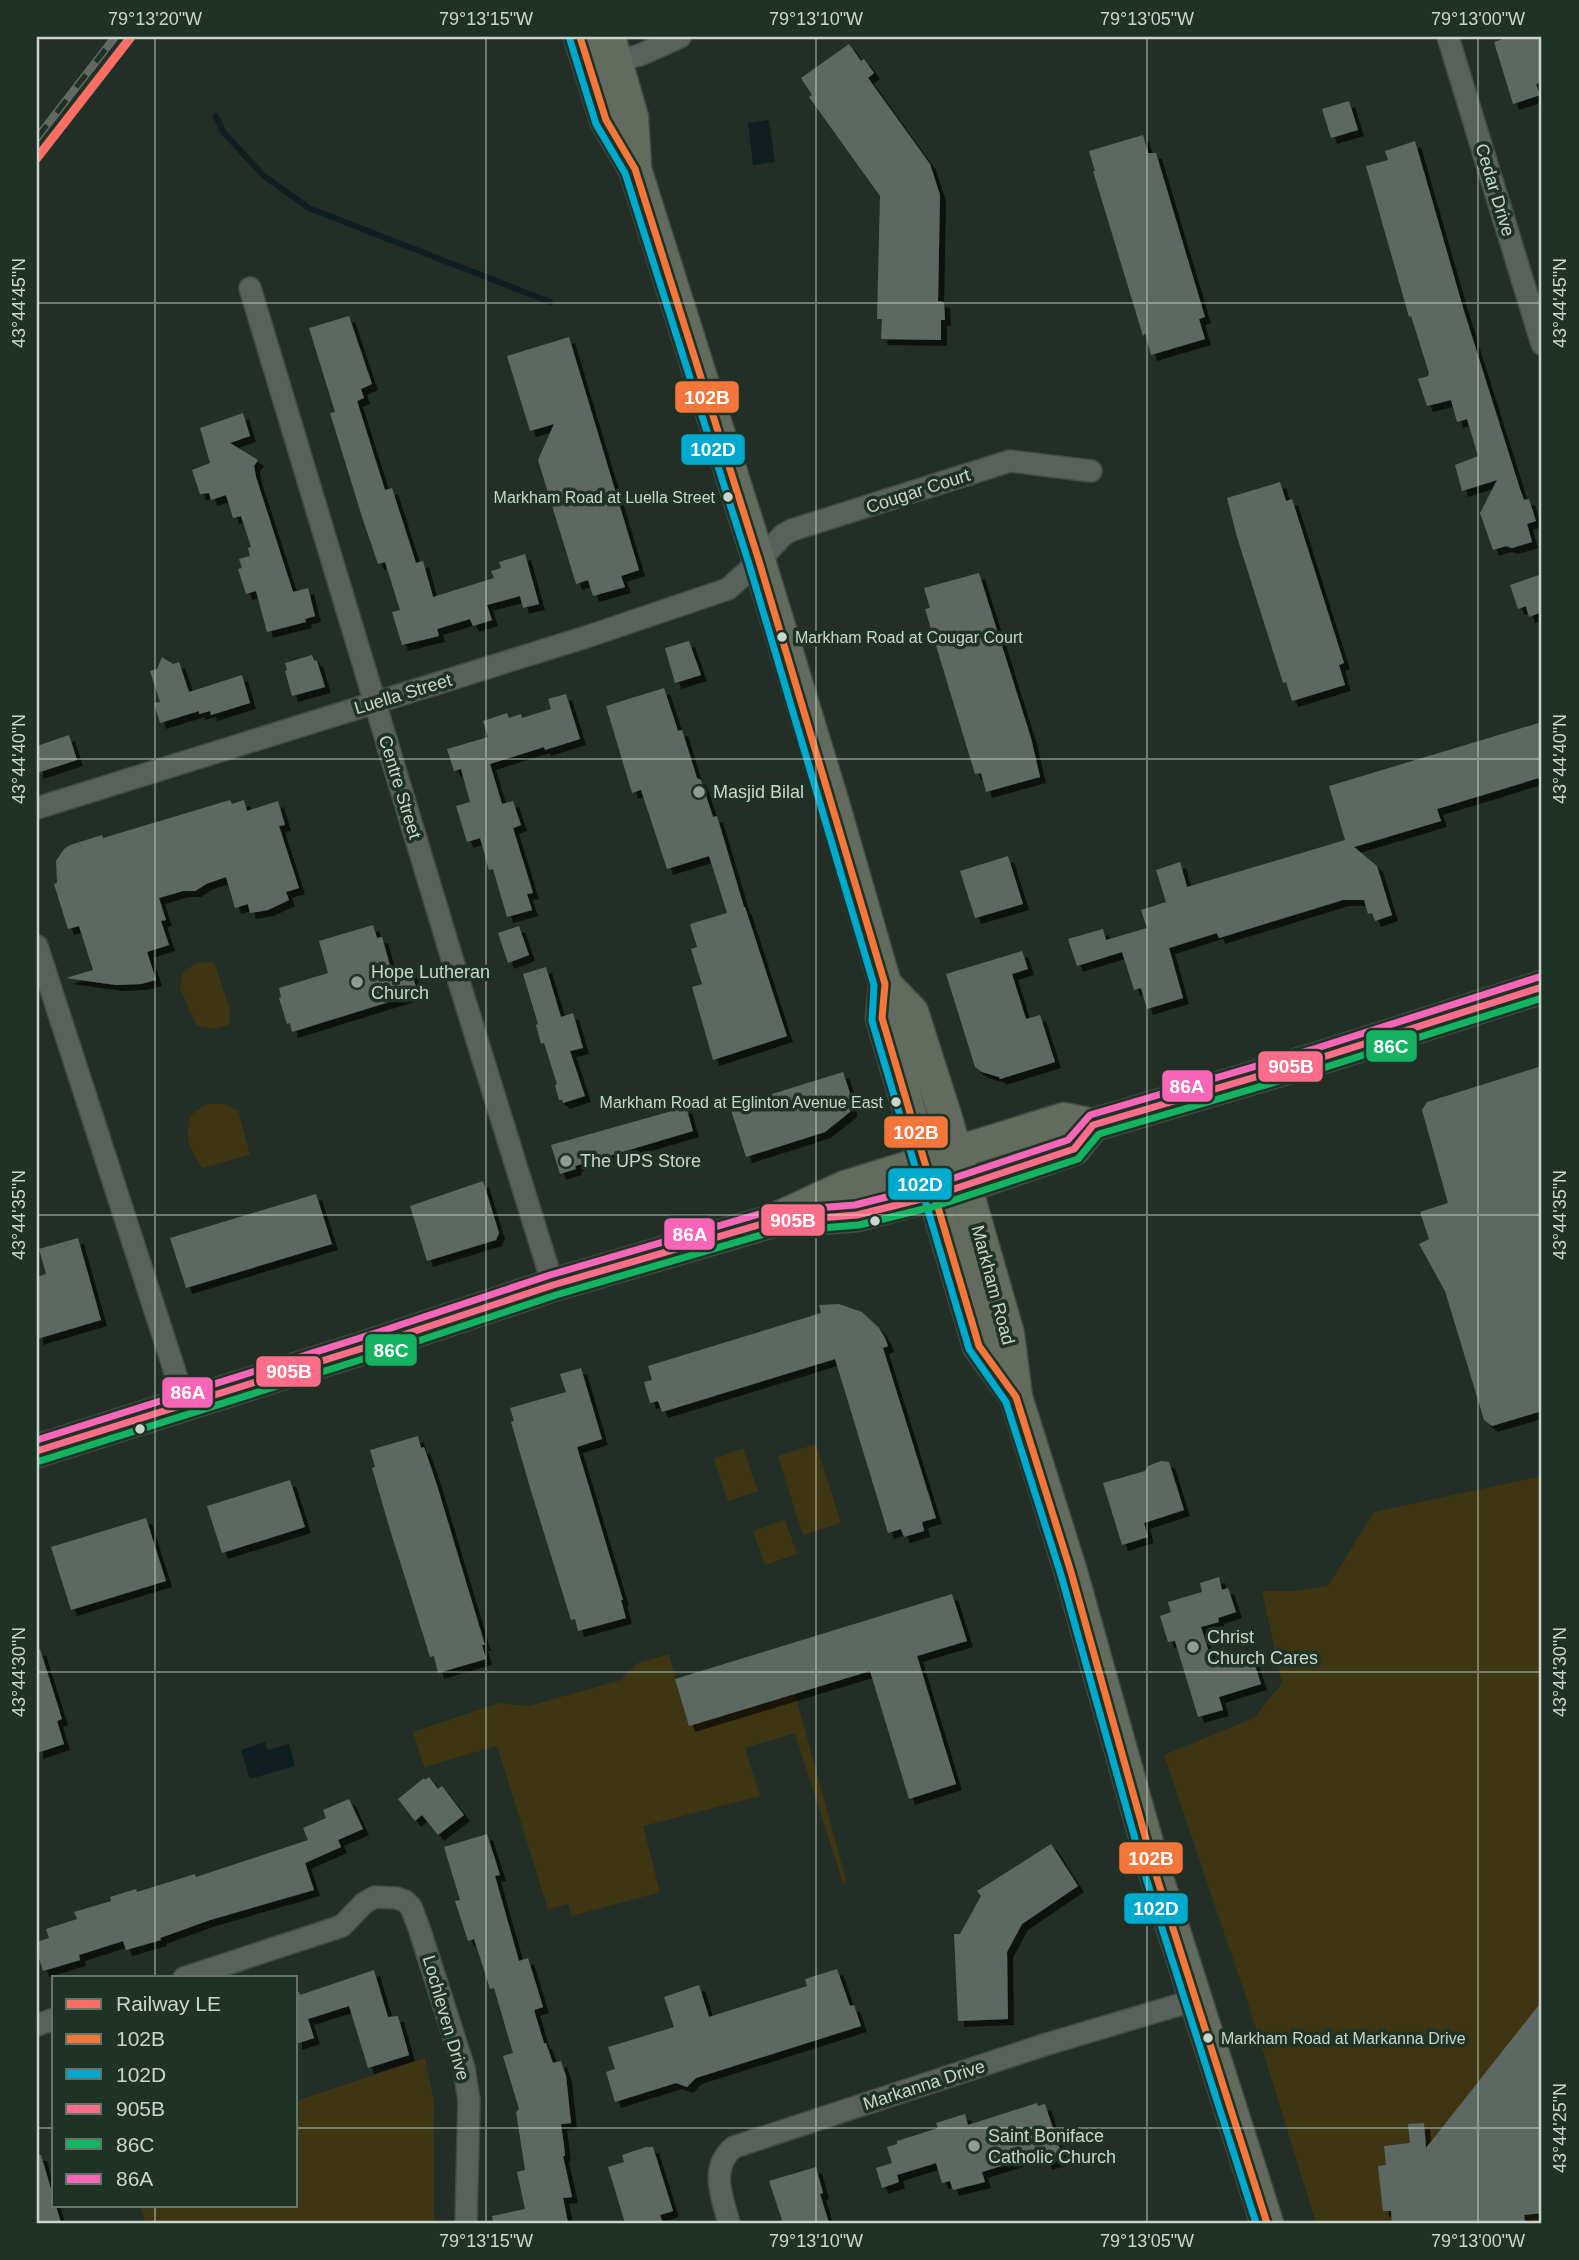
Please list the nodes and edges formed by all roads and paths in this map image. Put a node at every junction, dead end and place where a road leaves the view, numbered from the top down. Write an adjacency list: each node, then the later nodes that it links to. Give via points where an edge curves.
1 (580, 37): 5 (main road, Markham Road, via 606,120)
2 (680, 37): 4 (street, via 640,55)
3 (1448, 37): 7 (street, Cedar Drive)
4 (613, 49): 5 (main road, Markham Road, via 632,117)
5 (635, 169): 9 (main road, Markham Road)
6 (250, 288): 10 (street, Centre Street)
7 (1542, 344)
8 (1091, 471): 9 (street, Cougar Court, via 1010,461 792,530)
9 (760, 562): 10 (street, Luella Street, via 729,589); 13 (main road, Markham Road)
10 (375, 703): 11 (street, Luella Street); 21 (street, Centre Street)
11 (37, 808)
12 (37, 946): 23 (street)
13 (885, 984): 16 (main road, Markham Road, via 912,1012); 17 (main road, Markham Road, via 882,1018)
14 (1542, 987): 15 (main road)
15 (1093, 1125): 16 (main road, via 1064,1119); 18 (main road, via 1074,1149)
16 (956, 1153): 17 (main road); 18 (main road, Markham Road)
17 (924, 1162): 19 (main road, Markham Road); 20 (main road, via 845,1187)
18 (966, 1186): 19 (main road); 22 (main road, Markham Road, via 1008,1334)
19 (933, 1196): 20 (main road, via 857,1215); 22 (main road, Markham Road, via 979,1346)
20 (769, 1222): 21 (main road)
21 (553, 1285): 23 (main road)
22 (1016, 1397): 26 (main road, Markham Road)
23 (186, 1402): 24 (main road)
24 (37, 1451)
25 (190, 1976): 27 (street, Lochleven Drive, via 342,1926 375,1897 405,1901 419,1928 464,2068 468,2100)
26 (1195, 2000): 28 (street, Markanna Drive, via 734,2147 720,2164 718,2179); 29 (main road, Markham Road)
27 (466, 2223)
28 (729, 2223)
29 (1267, 2223)

